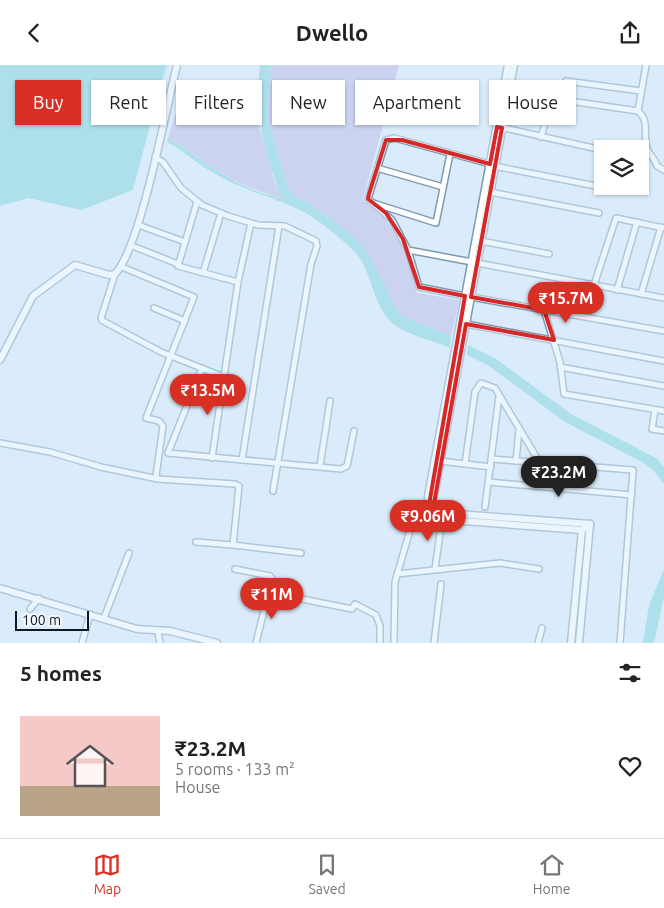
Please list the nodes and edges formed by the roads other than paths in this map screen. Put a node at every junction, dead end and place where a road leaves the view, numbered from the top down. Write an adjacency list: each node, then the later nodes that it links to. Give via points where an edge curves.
1 (177, 65): 17 (street)
2 (508, 65): 11 (street)
3 (514, 65): 5 (street)
4 (646, 65): 7 (street)
5 (511, 80)
6 (576, 82): 7 (street)
7 (641, 91): 9 (street)
8 (576, 102): 9 (street)
9 (638, 111): 13 (street, via 645,118)
10 (546, 125): 12 (street)
11 (499, 127): 12 (street); 18 (street)
12 (542, 137): 14 (street)
13 (646, 140)
14 (594, 148)
15 (649, 150): 20 (street, via 657,166)
16 (450, 153): 18 (street); 19 (street, via 390,138 386,140); 22 (street)
17 (155, 157): 24 (street); 40 (street, via 134,237)
18 (492, 165): 21 (street); 23 (street); 39 (street)
19 (378, 168): 22 (street); 25 (street, via 368,199)
20 (664, 170)
21 (594, 186)
22 (443, 187): 25 (street, via 436,223)
23 (490, 193): 27 (street); 33 (street)
24 (197, 202): 26 (street); 34 (street)
25 (373, 203): 36 (street, via 392,220)
26 (221, 213): 29 (street); 41 (street)
27 (599, 213)
28 (638, 222): 32 (street); 44 (street, via 615,219); 45 (street)
29 (251, 223): 31 (street); 43 (street)
30 (141, 226): 34 (street)
31 (279, 226): 73 (street); 74 (street, via 311,237 317,246)
32 (662, 228): 46 (street)
33 (481, 241): 37 (street); 39 (street)
34 (185, 242): 38 (street)
35 (135, 247): 38 (street)
36 (408, 250): 39 (street); 47 (street, via 419,287)
37 (549, 253)
38 (178, 264): 41 (street, via 178,267)
39 (474, 264): 44 (street); 47 (street)
40 (122, 267): 42 (street); 51 (street, via 194,297)
41 (203, 273): 43 (street)
42 (115, 274): 56 (street, via 101,318 130,337); 57 (street, via 75,265 62,274 33,296)
43 (238, 282): 61 (street)
44 (594, 285): 45 (street)
45 (617, 290): 46 (street)
46 (641, 293): 48 (street)
47 (468, 297): 50 (street); 52 (street); 55 (street)
48 (664, 298)
49 (154, 308): 51 (street)
50 (544, 310): 53 (street); 54 (street)
51 (185, 321): 56 (street)
52 (466, 324): 54 (street); 55 (street)
53 (664, 331)
54 (554, 341): 58 (street); 59 (street)
55 (458, 351): 75 (street); 86 (street, via 428,497)
56 (172, 356): 60 (street); 81 (street, via 146,418 159,421 163,426)
57 (0, 360)
58 (664, 361)
59 (560, 367): 62 (street); 65 (street, via 564,394)
60 (202, 368): 61 (street); 71 (street, via 168,453)
61 (224, 377): 71 (street)
62 (664, 386)
63 (500, 395): 67 (street); 72 (street); 78 (street, via 495,388 484,383 478,385)
64 (330, 401): 79 (street)
65 (655, 409): 66 (street); 69 (street, via 652,429)
66 (664, 411)
67 (519, 427): 76 (street); 77 (street)
68 (354, 431): 79 (street, via 347,466 341,469)
69 (664, 431)
70 (0, 443): 81 (street, via 50,451 101,467)
71 (212, 458): 73 (street)
72 (492, 459): 76 (street); 80 (street)
73 (242, 460): 74 (street)
74 (278, 461): 79 (street); 83 (street)
75 (440, 461): 78 (street); 86 (street)
76 (516, 461): 77 (street)
77 (540, 463): 84 (street, via 634,470)
78 (465, 464): 80 (street)
79 (320, 466)
80 (490, 467): 82 (street)
81 (158, 479): 91 (street, via 239,486)
82 (488, 482): 84 (street); 85 (street)
83 (273, 491)
84 (632, 495): 117 (street)
85 (485, 507)
86 (431, 510): 87 (street, via 431,516); 88 (street); 97 (street, via 413,520)
87 (442, 519): 89 (street); 95 (street)
88 (590, 524): 89 (street); 116 (street)
89 (582, 530): 115 (street)
90 (196, 542): 91 (street)
91 (233, 545): 93 (street)
92 (129, 553): 104 (street)
93 (301, 553)
94 (235, 569): 100 (street, via 271,577)
95 (435, 569): 96 (street, via 500,563); 97 (street)
96 (539, 569)
97 (397, 574): 112 (street, via 394,584)
98 (441, 584): 113 (street)
99 (0, 588): 101 (street)
100 (267, 592): 110 (street); 111 (street, via 352,609 355,604 376,615)
101 (39, 598): 102 (street); 103 (street)
102 (30, 609)
103 (90, 614): 104 (street); 107 (street)
104 (104, 618): 106 (street, via 137,629)
105 (542, 628): 114 (street)
106 (158, 631): 108 (street); 109 (street)
107 (83, 643)
108 (160, 643)
109 (218, 643)
110 (256, 643)
111 (380, 643)
112 (394, 643)
113 (434, 643)
114 (538, 643)
115 (571, 643)
116 (579, 643)
117 (620, 643)

